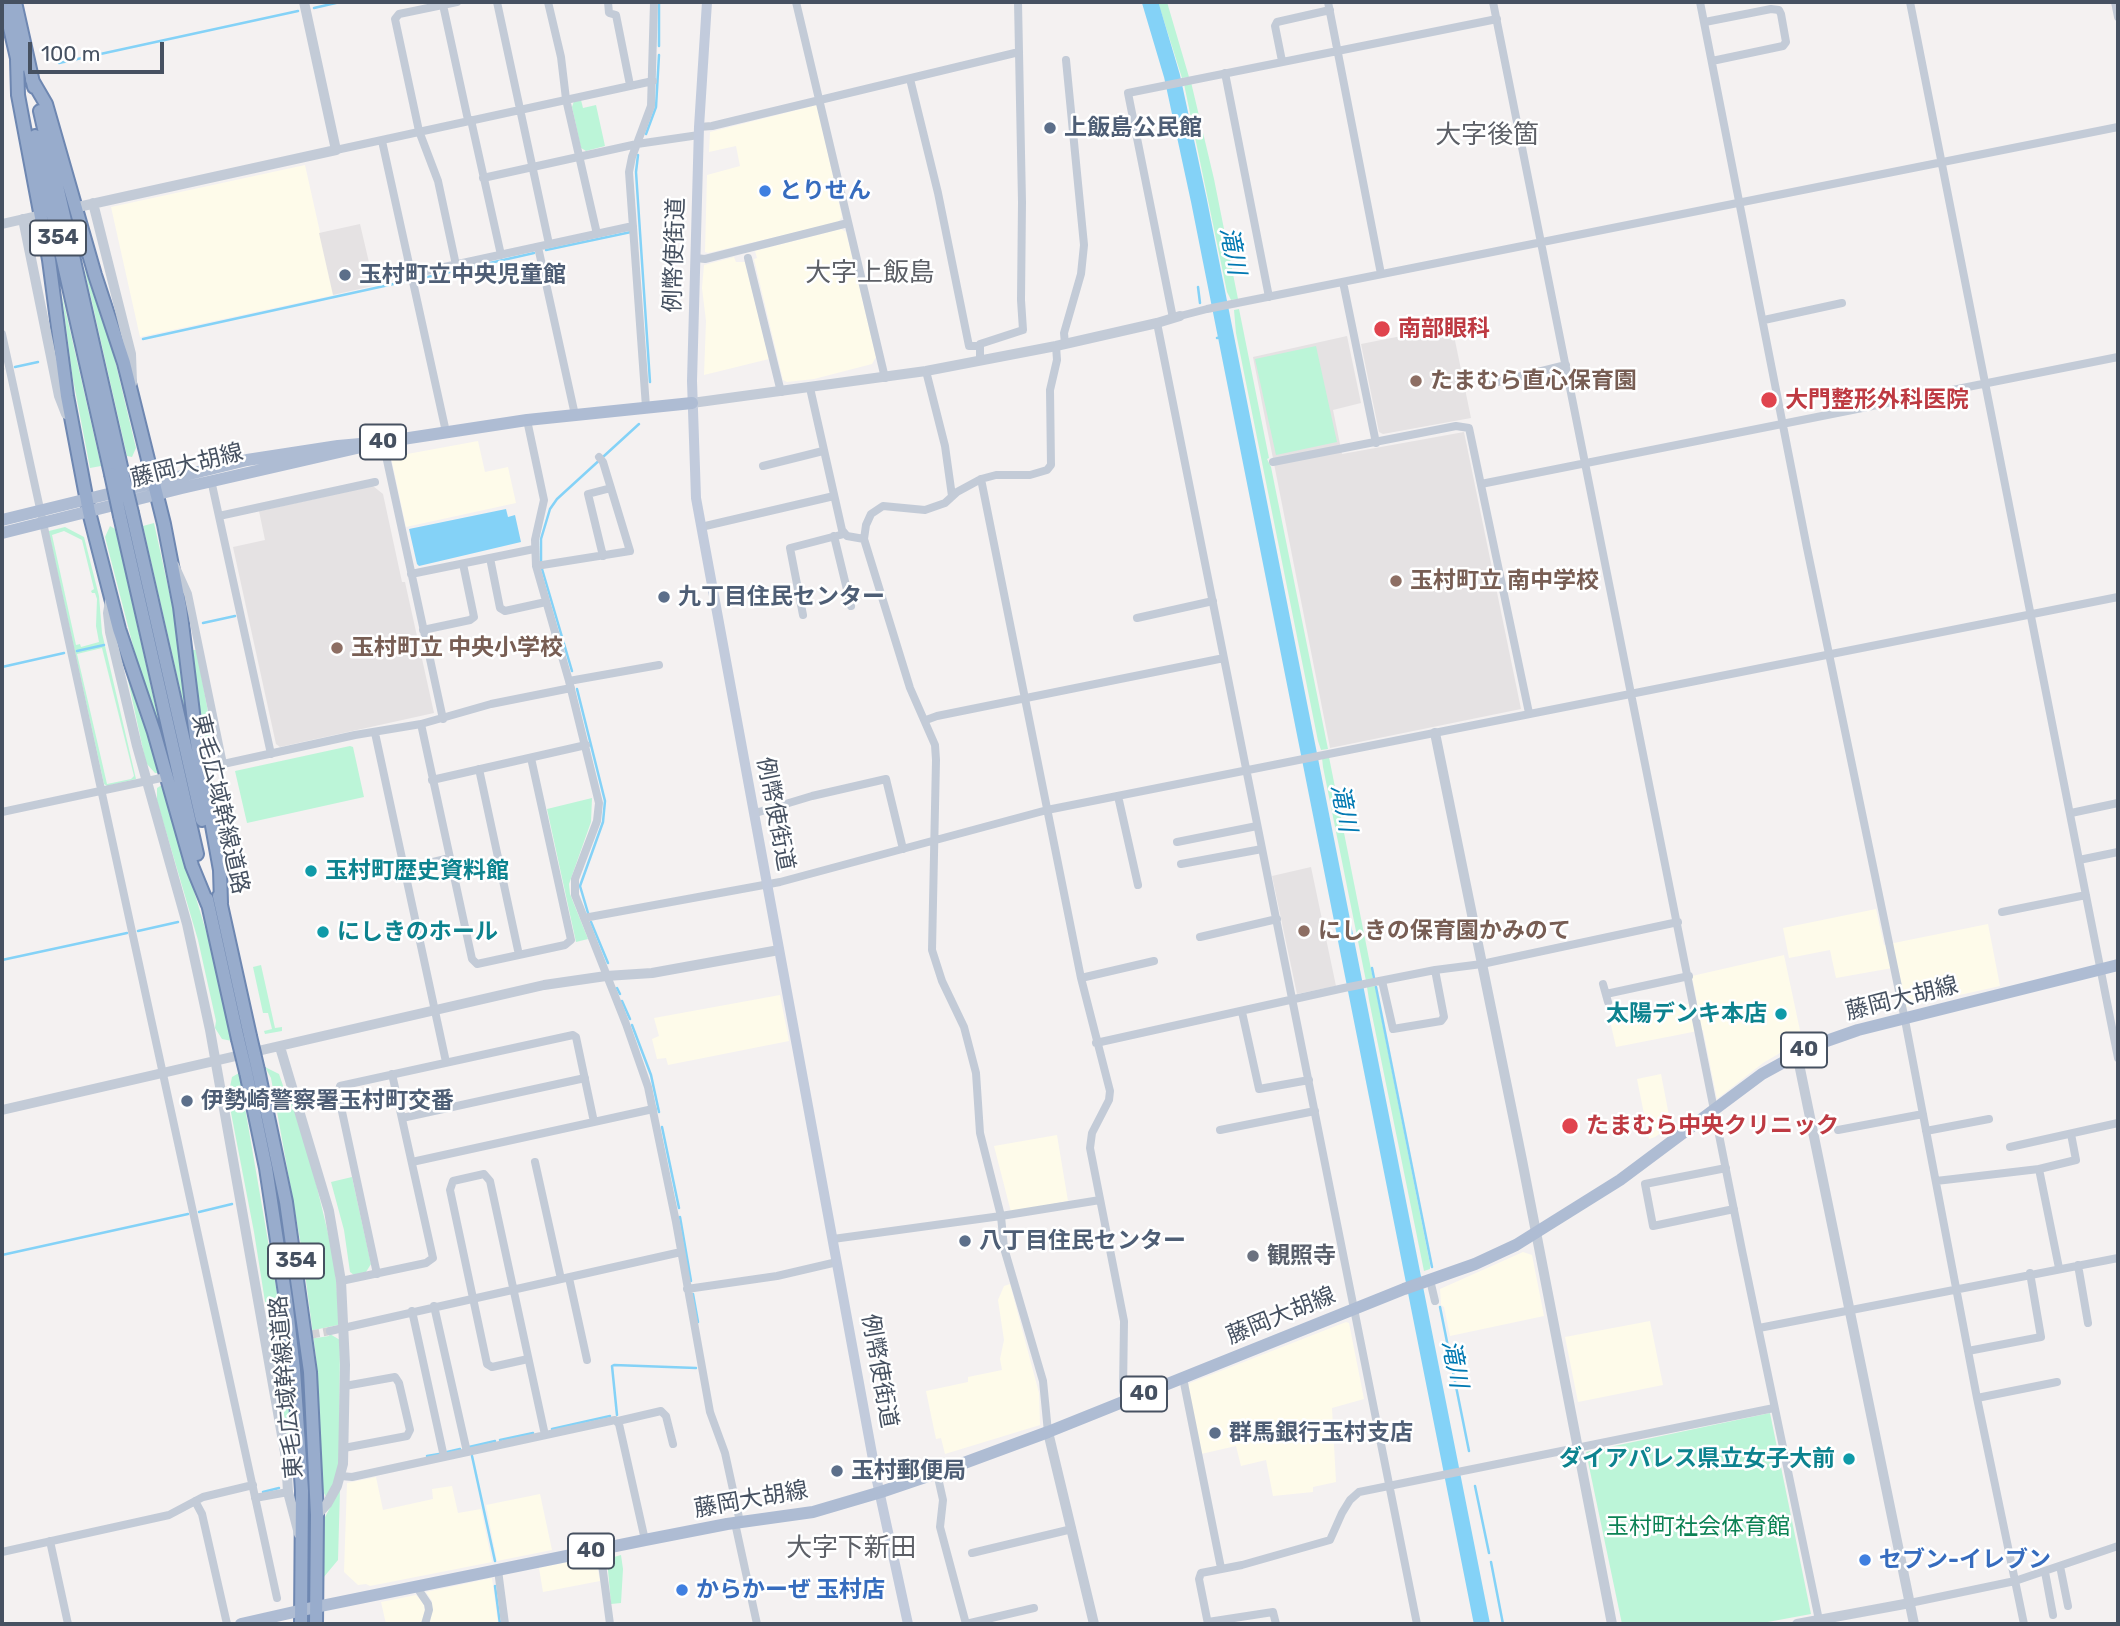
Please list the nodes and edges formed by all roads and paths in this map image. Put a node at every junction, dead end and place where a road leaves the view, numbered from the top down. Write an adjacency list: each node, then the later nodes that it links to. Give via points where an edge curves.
1 (4, 2): 23 (highway, 東毛広域幹線道路 / 354)
2 (15, 2): 29 (highway, 東毛広域幹線道路 / 354)
3 (304, 2): 41 (street)
4 (457, 2): 16 (street)
5 (496, 2): 34 (street)
6 (548, 2): 32 (street)
7 (608, 2): 31 (street, via 609,13 616,15)
8 (654, 2): 30 (street)
9 (707, 2): 38 (main road, 例幣使街道)
10 (796, 2): 33 (street)
11 (1018, 2): 22 (street)
12 (1493, 2): 19 (street)
13 (1700, 2): 20 (street)
14 (1910, 2): 43 (street)
15 (2115, 2): 18 (street)
16 (443, 5): 35 (street); 37 (street, via 399,14 395,19)
17 (1329, 6): 21 (street); 25 (street, via 1277,22)
18 (2118, 17)
19 (1497, 19): 21 (street); 55 (street)
20 (1705, 22): 26 (street); 26 (street, via 1771,9 1781,14 1783,46)
21 (1338, 50): 25 (street); 63 (street)
22 (1019, 52): 28 (street); 72 (street, via 1023,330)
23 (18, 60): 87 (highway, 354, via 18,95 49,260); 97 (highway, 東毛広域幹線道路 / 354)
24 (1066, 60): 71 (street, via 1084,246 1081,274)
25 (1282, 61): 27 (street)
26 (1712, 61): 46 (street)
27 (1225, 73): 65 (street); 67 (street, via 1128,93)
28 (910, 79): 33 (street); 72 (street, via 969,346)
29 (32, 80): 81 (highway, 354, via 46,104); 97 (highway, 東毛広域幹線道路 / 354)
30 (653, 80): 31 (street); 40 (street, via 650,113)
31 (630, 85): 32 (street)
32 (566, 99): 34 (street); 42 (street)
33 (819, 101): 38 (street); 52 (street)
34 (519, 109): 35 (street); 44 (street)
35 (470, 120): 37 (street); 45 (street)
36 (2118, 127): 43 (street)
37 (419, 131): 39 (street); 61 (street, via 438,181)
38 (699, 131): 40 (street); 59 (main road, 例幣使街道)
39 (383, 141): 41 (street); 62 (street)
40 (637, 144): 42 (street); 53 (street, via 629,172)
41 (336, 150): 47 (street)
42 (579, 156): 44 (street); 54 (street)
43 (1941, 163): 46 (street); 79 (street)
44 (533, 166): 45 (street); 56 (street)
45 (483, 178): 58 (street)
46 (1740, 202): 55 (street); 68 (street)
47 (93, 203): 48 (street); 81 (street, via 131,354)
48 (78, 207)
49 (37, 216): 50 (street)
50 (23, 219): 51 (street); 87 (street, via 59,396)
51 (2, 223)
52 (848, 223): 59 (street); 77 (street)
53 (633, 226): 54 (street); 84 (street)
54 (597, 234): 56 (street)
55 (1542, 242): 63 (street); 75 (street)
56 (549, 244): 57 (street)
57 (538, 247): 58 (street); 85 (street)
58 (501, 255): 61 (street)
59 (695, 258): 83 (main road, 例幣使街道)
60 (748, 258): 82 (street)
61 (456, 265): 62 (street)
62 (412, 274): 89 (street)
63 (1381, 274): 64 (street)
64 (1343, 282): 65 (street); 91 (street)
65 (1269, 297): 67 (street)
66 (1842, 303): 68 (street)
67 (1176, 317): 69 (street)
68 (1764, 320): 88 (street)
69 (1157, 323): 71 (street); 123 (street)
70 (2, 334): 108 (street)
71 (1060, 345): 74 (street); 99 (street, via 1050,390 1051,465 1041,473)
72 (979, 346): 74 (street)
73 (2118, 357): 79 (street)
74 (980, 361): 76 (street)
75 (1566, 365): 78 (street); 95 (street)
76 (926, 371): 77 (street); 105 (street)
77 (885, 377): 80 (street)
78 (1493, 383)
79 (1984, 383): 88 (street); 126 (street)
80 (810, 388): 82 (street); 92 (street)
81 (131, 392): 103 (highway, 354)
82 (781, 392): 83 (street)
83 (692, 403): 84 (main road, 藤岡大胡線 / 40); 110 (main road, 例幣使街道)
84 (646, 407): 85 (main road, 藤岡大胡線 / 40)
85 (575, 415): 86 (main road, 藤岡大胡線 / 40)
86 (527, 421): 89 (main road, 藤岡大胡線 / 40); 114 (street, via 544,500)
87 (72, 423): 106 (highway, 354)
88 (1783, 425): 95 (street); 130 (street)
89 (446, 432): 90 (main road, 藤岡大胡線 / 40)
90 (383, 442): 98 (main road, 藤岡大胡線 / 40); 98 (main road, 藤岡大胡線 / 40, via 296,452); 120 (street)
91 (1376, 443): 94 (street); 101 (street, via 1465,426)
92 (823, 451): 96 (street); 104 (street)
93 (601, 459): 102 (street)
94 (1273, 462)
95 (1586, 463): 101 (street); 134 (street)
96 (763, 466)
97 (116, 473): 172 (highway, 東毛広域幹線道路 / 354, bridge)
98 (210, 474): 103 (main road, 藤岡大胡線 / 40); 107 (street)
99 (981, 479): 105 (street); 135 (street)
100 (375, 482): 107 (street)
101 (1480, 484): 136 (street)
102 (611, 488): 115 (street, via 588,494); 115 (street, via 630,551)
103 (154, 493): 106 (main road, 藤岡大胡線 / 40); 106 (main road, 藤岡大胡線 / 40); 117 (highway, 354)
104 (834, 496): 110 (street); 112 (street)
105 (953, 496): 113 (street, via 925,510 883,506 866,525)
106 (89, 500): 108 (main road, 藤岡大胡線 / 40); 121 (highway, 354)
107 (219, 516): 143 (street)
108 (42, 517): 109 (main road, 藤岡大胡線 / 40); 111 (main road); 152 (street)
109 (2, 520)
110 (701, 527): 156 (main road, 例幣使街道)
111 (2, 531)
112 (839, 535): 113 (street); 125 (street); 127 (street, via 790,548)
113 (864, 538): 138 (street, via 910,688)
114 (534, 549): 116 (street); 119 (street)
115 (603, 556): 119 (street)
116 (490, 558): 118 (street); 124 (street, via 500,608 505,611)
117 (172, 560): 145 (street, via 188,594); 172 (highway, 354, via 220,870)
118 (463, 564): 120 (street); 129 (street, via 474,617)
119 (536, 566): 124 (street)
120 (411, 574): 129 (street)
121 (112, 597): 151 (street, via 110,632); 172 (highway, 354, via 192,866)
122 (2118, 597): 126 (street)
123 (1213, 601): 128 (street); 131 (street)
124 (546, 602): 133 (street)
125 (850, 606)
126 (2030, 614): 130 (street); 158 (street)
127 (803, 615)
128 (1137, 618)
129 (423, 630): 137 (street)
130 (1829, 655): 134 (street); 193 (street)
131 (1224, 658): 135 (street); 148 (street)
132 (659, 665): 133 (street)
133 (570, 684): 137 (street); 142 (street)
134 (1632, 693): 136 (street); 176 (street)
135 (1025, 699): 138 (street); 155 (street)
136 (1529, 713): 141 (street)
137 (443, 719): 139 (street)
138 (926, 720): 160 (street, via 936,760)
139 (421, 724): 140 (street); 150 (street)
140 (375, 733): 143 (street); 168 (street)
141 (1435, 733): 148 (street); 181 (street)
142 (586, 745): 144 (street); 174 (street, via 599,803 575,883)
143 (271, 754): 145 (street)
144 (531, 758): 147 (street); 179 (street, via 570,940)
145 (223, 764): 146 (street)
146 (205, 768)
147 (479, 769): 150 (street); 179 (street)
148 (1246, 769): 153 (street); 159 (street)
149 (161, 778): 151 (street)
150 (432, 780): 165 (street)
151 (146, 781): 152 (street); 198 (street, via 187,924)
152 (101, 791): 157 (street); 201 (street)
153 (1118, 796): 155 (street); 169 (street)
154 (2118, 803): 158 (street)
155 (1047, 810): 160 (street); 187 (street)
156 (753, 811): 162 (street, via 886,779); 170 (main road, 例幣使街道)
157 (2, 812)
158 (2071, 813): 166 (street)
159 (1257, 826): 161 (street); 163 (street)
160 (934, 841): 162 (street); 226 (street, via 932,950 964,1027 976,1073 980,1133)
161 (1177, 842)
162 (903, 849): 170 (street)
163 (1262, 849): 167 (street); 175 (street)
164 (2118, 852): 166 (street)
165 (450, 858): 168 (street); 179 (street, via 473,961 480,964)
166 (2079, 860): 171 (street)
167 (1181, 864)
168 (403, 869): 191 (street)
169 (1138, 884)
170 (767, 885): 174 (street); 178 (main road, 例幣使街道)
171 (2086, 895): 173 (street); 184 (street)
172 (215, 904): 200 (highway, 東毛広域幹線道路 / 354, bridge)
173 (2002, 912)
174 (584, 918): 185 (street)
175 (1277, 919): 177 (street); 190 (street)
176 (1678, 922): 181 (street); 186 (street)
177 (1200, 937)
178 (779, 950): 185 (street, via 652,973); 228 (main road, 例幣使街道)
179 (519, 954)
180 (1154, 961): 187 (street)
181 (1482, 964): 183 (street); 227 (street)
182 (2118, 965): 184 (main road, 藤岡大胡線 / 40)
183 (1435, 970): 188 (street); 188 (street, via 1444,1019 1419,1026 1393,1029)
184 (2101, 970): 193 (main road, 藤岡大胡線 / 40); 197 (street)
185 (606, 976): 191 (street); 206 (street)
186 (1689, 976): 189 (street, via 1607,998); 205 (street)
187 (1081, 978): 194 (street)
188 (1382, 981): 190 (street)
189 (1604, 984)
190 (1292, 999): 192 (street); 204 (street)
191 (435, 1010): 195 (street); 199 (street)
192 (1242, 1013): 194 (street); 204 (street, via 1259,1089)
193 (1905, 1020): 196 (main road, 藤岡大胡線 / 40, via 1841,1035); 209 (street)
194 (1096, 1043): 224 (street, via 1111,1096 1090,1140)
195 (280, 1047): 198 (street); 238 (street, via 329,1211)
196 (1797, 1054): 205 (main road, 藤岡大胡線 / 40); 246 (street)
197 (2118, 1058)
198 (215, 1061): 201 (street); 253 (street)
199 (446, 1062): 202 (street); 203 (street, via 573,1035)
200 (252, 1071): 279 (highway, 東毛広域幹線道路 / 354, via 286,1202 310,1372); 284 (highway, 東毛広域幹線道路 / 354, via 288,1312 299,1434)
201 (163, 1072): 207 (street); 273 (street)
202 (393, 1074): 210 (street); 235 (street, via 338,1090)
203 (585, 1078): 210 (street); 212 (street)
204 (1310, 1080): 208 (street)
205 (1715, 1108): 221 (street); 227 (main road, 藤岡大胡線 / 40, via 1620,1180)
206 (653, 1109): 212 (street); 229 (street)
207 (2, 1110)
208 (1315, 1111): 214 (street); 245 (street)
209 (1923, 1114): 215 (street); 216 (street)
210 (402, 1118): 219 (street)
211 (1989, 1119): 216 (street)
212 (594, 1122): 219 (street)
213 (2118, 1123): 217 (street)
214 (1220, 1130)
215 (1838, 1130)
216 (1926, 1131): 223 (street)
217 (2071, 1134): 218 (street); 222 (street, via 2077,1160)
218 (2010, 1147)
219 (412, 1162): 235 (street, via 432,1261)
220 (535, 1162): 236 (street)
221 (1726, 1168): 225 (street); 225 (street, via 1646,1184 1653,1226)
222 (2039, 1169): 223 (street); 233 (street)
223 (1936, 1181): 239 (street)
224 (1100, 1200): 226 (street); 261 (street, via 1124,1321)
225 (1734, 1209): 250 (street)
226 (1001, 1216): 228 (street); 264 (street, via 1004,1248 1043,1381)
227 (1535, 1234): 237 (main road, 藤岡大胡線 / 40, via 1492,1257); 267 (street)
228 (833, 1239): 231 (main road, 例幣使街道)
229 (681, 1252): 236 (street); 241 (street)
230 (2118, 1258): 232 (street)
231 (837, 1262): 241 (street); 276 (main road, 例幣使街道)
232 (2077, 1265): 233 (street); 248 (street)
233 (2059, 1268): 234 (street)
234 (2030, 1273): 239 (street); 254 (street, via 2041,1337)
235 (377, 1274): 238 (street)
236 (565, 1278): 240 (street); 256 (street)
237 (1428, 1280): 243 (street); 245 (main road, 藤岡大胡線 / 40)
238 (341, 1281): 249 (street)
239 (1957, 1288): 246 (street); 254 (street)
240 (513, 1289): 242 (street); 242 (street, via 490,1181 486,1175 453,1181 449,1187); 255 (street)
241 (687, 1289): 280 (street, via 709,1412 728,1463)
242 (473, 1298): 244 (street); 255 (street, via 489,1367)
243 (1434, 1301)
244 (434, 1306): 247 (street); 269 (street)
245 (1354, 1309): 257 (main road, 藤岡大胡線 / 40); 274 (street)
246 (1851, 1310): 250 (street); 296 (street)
247 (412, 1311): 249 (street); 270 (street)
248 (2088, 1323)
249 (343, 1327): 251 (street); 259 (street)
250 (1759, 1328): 262 (street)
251 (330, 1331)
252 (279, 1341): 253 (street)
253 (266, 1344): 275 (street)
254 (1968, 1351): 260 (street)
255 (528, 1359): 265 (street)
256 (587, 1360)
257 (1183, 1378): 261 (main road, 藤岡大胡線 / 40); 290 (street)
258 (2057, 1382): 260 (street)
259 (345, 1386): 268 (street); 268 (street, via 395,1377 410,1430 407,1436)
260 (1977, 1398): 293 (street)
261 (1126, 1401): 264 (main road, 藤岡大胡線 / 40)
262 (1774, 1408): 267 (street); 302 (street)
263 (618, 1421): 265 (street); 266 (street, via 662,1411); 282 (street)
264 (1048, 1432): 271 (main road, 藤岡大胡線 / 40); 281 (street)
265 (545, 1435): 269 (street)
266 (673, 1444)
267 (1577, 1447): 274 (street); 318 (street)
268 (344, 1448): 272 (street)
269 (467, 1452): 270 (street)
270 (444, 1457): 272 (street)
271 (937, 1473): 276 (main road, 藤岡大胡線 / 40); 314 (street, via 943,1500 940,1527)
272 (341, 1476): 279 (street)
273 (253, 1485): 277 (street); 278 (street)
274 (1388, 1486): 290 (street, via 1359,1492 1350,1500 1330,1541); 317 (street)
275 (288, 1492): 277 (street); 284 (street)
276 (881, 1492): 280 (main road, 藤岡大胡線 / 40, via 813,1512); 313 (main road, 例幣使街道)
277 (256, 1498): 295 (street)
278 (195, 1501): 283 (street, via 169,1516); 305 (street, via 202,1514)
279 (317, 1515): 298 (highway, 東毛広域幹線道路 / 354)
280 (737, 1523): 282 (main road, 藤岡大胡線 / 40); 312 (street)
281 (1072, 1529): 288 (street); 315 (street)
282 (645, 1540): 286 (main road, 藤岡大胡線 / 40)
283 (50, 1541): 287 (street); 304 (street)
284 (302, 1541): 300 (highway, 東毛広域幹線道路 / 354)
285 (2118, 1546): 289 (street)
286 (600, 1549): 291 (main road, 藤岡大胡線 / 40); 311 (street)
287 (2, 1552)
288 (972, 1553)
289 (2060, 1566): 292 (street); 297 (street)
290 (1221, 1568): 303 (street, via 1200,1575)
291 (498, 1570): 294 (main road, 藤岡大胡線 / 40); 310 (street)
292 (2045, 1572): 293 (street); 301 (street)
293 (2015, 1581): 296 (street); 321 (street)
294 (416, 1586): 298 (main road, 藤岡大胡線 / 40); 309 (street, via 428,1604)
295 (277, 1598)
296 (1910, 1603): 302 (street); 320 (street)
297 (2068, 1606)
298 (316, 1607): 300 (main road, 藤岡大胡線 / 40); 308 (highway, 東毛広域幹線道路 / 354)
299 (1034, 1608): 314 (street)
300 (301, 1610): 306 (main road, 藤岡大胡線 / 40); 307 (highway, 東毛広域幹線道路 / 354)
301 (2053, 1615)
302 (1819, 1620): 319 (street)
303 (1208, 1623): 316 (street, via 1273,1612)
304 (68, 1624)
305 (227, 1624)
306 (242, 1624)
307 (302, 1624)
308 (316, 1624)
309 (425, 1624)
310 (505, 1624)
311 (610, 1624)
312 (757, 1624)
313 (908, 1624)
314 (966, 1624)
315 (1094, 1624)
316 (1276, 1624)
317 (1417, 1624)
318 (1612, 1624)
319 (1797, 1624)
320 (1914, 1624)
321 (2024, 1624)

